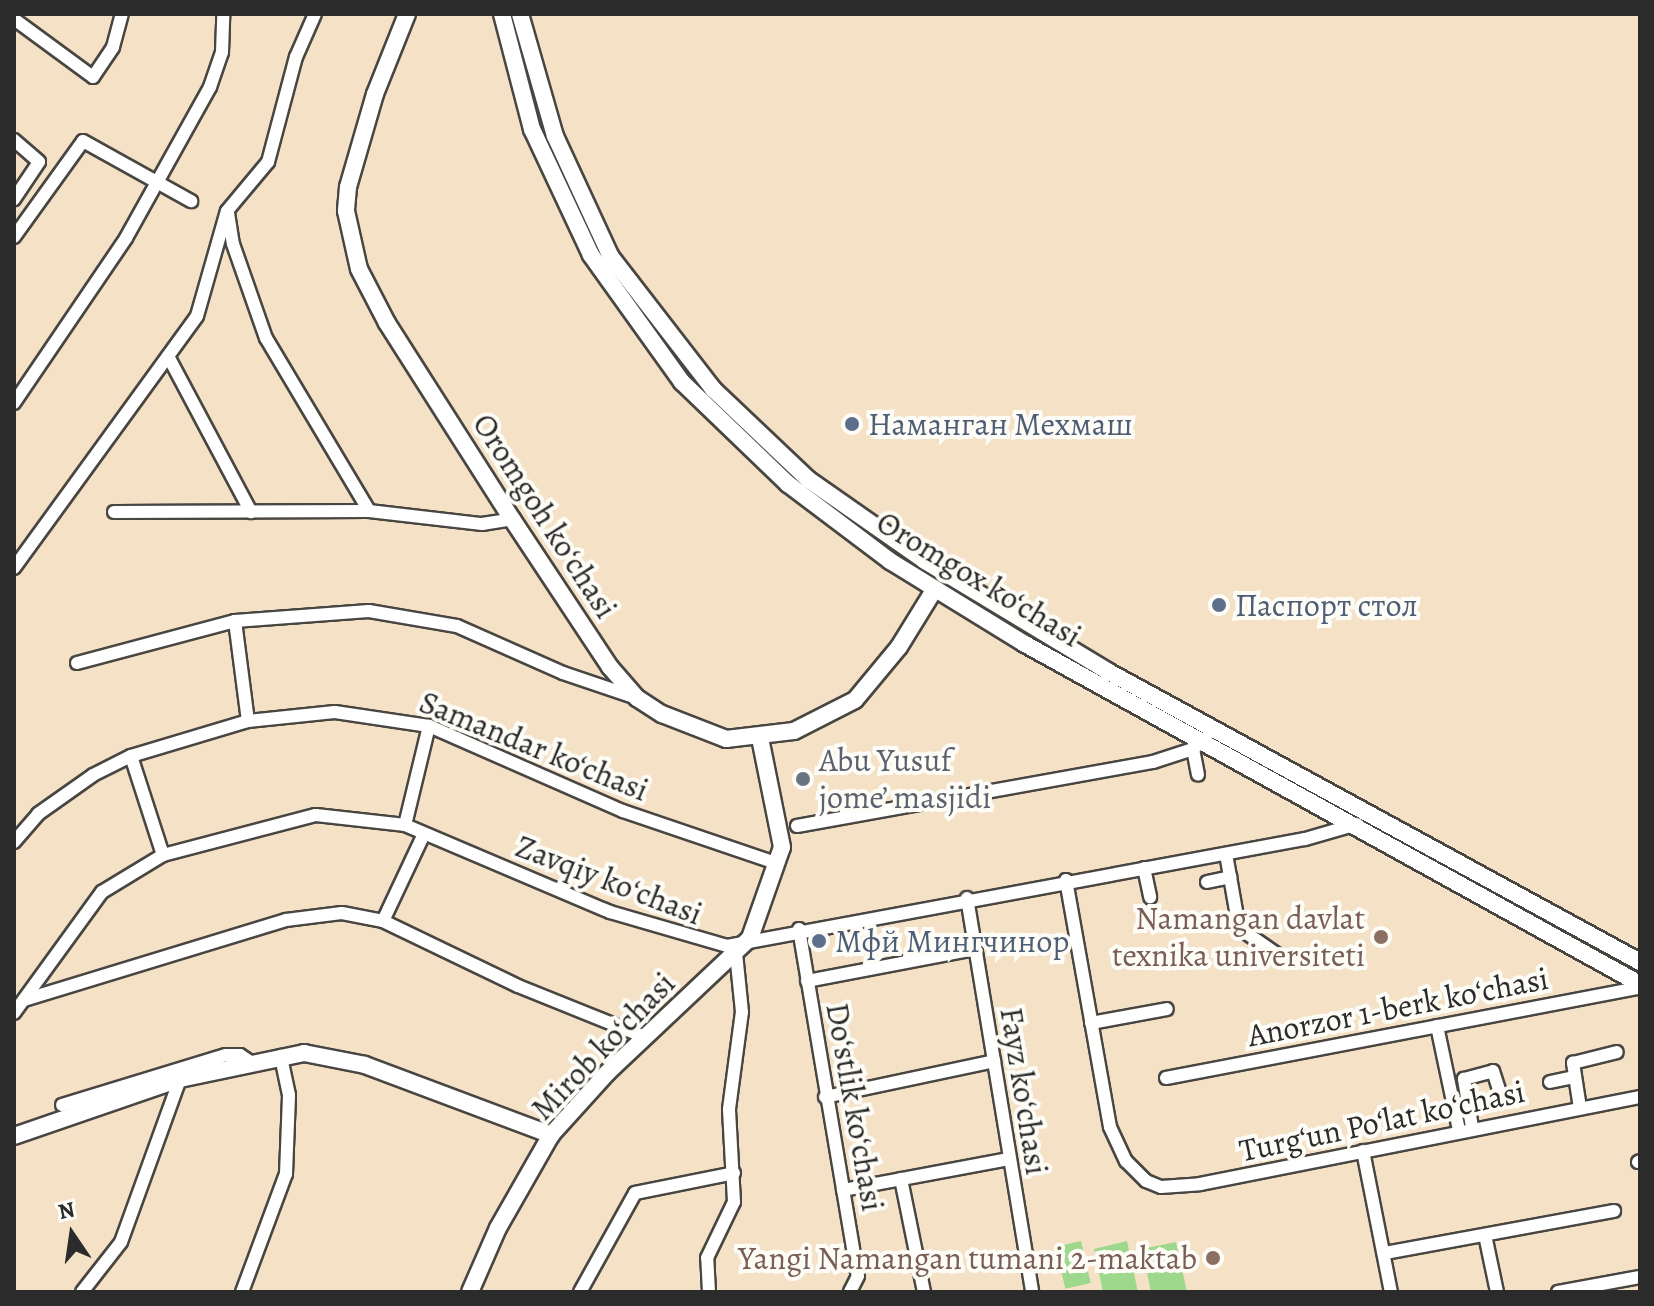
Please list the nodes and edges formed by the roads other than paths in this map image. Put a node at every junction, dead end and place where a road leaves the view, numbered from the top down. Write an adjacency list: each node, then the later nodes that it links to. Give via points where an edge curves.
1 (122, 14): 7 (street, via 113,47 93,77)
2 (223, 14): 9 (street, via 218,70)
3 (315, 14): 12 (street, via 296,57 268,162)
4 (407, 14): 19 (main road, Oromgoh koʻchasi, via 356,148 348,187 349,233 376,305)
5 (502, 14): 21 (main road, Oromgox ko‘chasi, via 532,129 567,209 598,265 665,360 788,484)
6 (520, 14): 28 (main road, Oromgox ko‘chasi, via 555,136 590,216 629,282 713,389 809,480 870,524)
7 (14, 19)
8 (14, 140): 10 (street, via 39,162)
9 (158, 180): 11 (street); 13 (street, via 83,141); 15 (street, via 126,238)
10 (14, 199)
11 (191, 201)
12 (227, 211): 14 (street, via 205,300); 16 (street, via 266,338)
13 (14, 237)
14 (168, 356): 18 (street); 20 (street)
15 (14, 403)
16 (369, 511): 18 (street); 19 (street, via 482,524)
17 (114, 512): 18 (street)
18 (251, 512)
19 (512, 519): 24 (main road, Oromgoh koʻchasi, via 610,667)
20 (14, 568)
21 (934, 590): 27 (main road, Oromgoh koʻchasi, via 899,647 855,700 824,719); 28 (main road, Oromgox ko‘chasi)
22 (235, 621): 23 (street); 24 (street, via 324,612 421,618 457,626 563,673); 25 (street)
23 (77, 663)
24 (637, 698): 27 (main road, Oromgoh koʻchasi, via 662,714 726,739)
25 (248, 721): 26 (street, Samandar ko‘chasi, via 335,712); 29 (street, Samandar ko‘chasi)
26 (429, 726): 32 (street); 39 (street, Samandar ko‘chasi, via 623,811)
27 (760, 738): 39 (main road, via 781,831)
28 (1203, 739): 30 (street); 31 (main road, Oromgox ko‘chasi); 33 (main road, Oromgox ko‘chasi); 34 (street, via 1153,762)
29 (131, 756): 36 (street, Samandar ko‘chasi, via 38,814); 38 (street)
30 (1198, 775)
31 (1368, 812): 33 (street); 52 (main road, Oromgox ko‘chasi)
32 (405, 825): 35 (street, Zavqiy koʻchasi); 38 (street, Zavqiy koʻchasi, via 316,815)
33 (1356, 825): 37 (street, Zavqiy koʻchasi); 54 (main road, Oromgox ko‘chasi)
34 (797, 826)
35 (424, 834): 46 (street); 48 (street, Zavqiy koʻchasi, via 676,935 712,946)
36 (14, 842)
37 (1226, 854): 40 (street, Zavqiy koʻchasi); 41 (street)
38 (163, 855): 55 (street, Zavqiy koʻchasi, via 102,892 63,939)
39 (776, 863): 48 (main road)
40 (1144, 868): 42 (street, Zavqiy koʻchasi); 44 (street)
41 (1230, 877): 43 (street); 51 (street, via 1242,932)
42 (1066, 880): 45 (street, Zavqiy koʻchasi); 58 (street)
43 (1207, 882)
44 (1150, 897)
45 (967, 898): 47 (street, Zavqiy koʻchasi); 49 (street, Fayz koʻchasi)
46 (383, 921): 55 (street, via 316,913); 60 (street, via 483,971)
47 (799, 929): 48 (street, Zavqiy koʻchasi); 53 (street, Doʻstlik koʻchasi)
48 (750, 938): 50 (main road, Mirob koʻchasi)
49 (975, 949): 53 (street); 63 (street, Fayz koʻchasi)
50 (736, 953): 60 (main road, Mirob koʻchasi); 79 (street, via 742,1012 729,1109)
51 (1278, 955)
52 (1640, 962)
53 (807, 981): 70 (street, Doʻstlik koʻchasi)
54 (1640, 986): 59 (street, Anorzor 1-berk koʻchasi)
55 (24, 1000): 57 (street, Zavqiy koʻchasi)
56 (1167, 1009): 58 (street)
57 (14, 1013)
58 (1091, 1023): 77 (street, Turgʻun Poʻlat koʻchasi, via 1110,1127 1137,1174 1161,1187)
59 (1437, 1026): 66 (street, Anorzor 1-berk koʻchasi); 74 (street)
60 (645, 1037): 75 (main road, Mirob koʻchasi)
61 (1617, 1052): 65 (street, via 1573,1063)
62 (281, 1056): 64 (main road); 75 (main road, via 330,1055 365,1065); 87 (street, via 289,1095 290,1152)
63 (994, 1061): 70 (street); 78 (street, Fayz koʻchasi)
64 (252, 1063): 67 (main road); 72 (street, via 240,1055 226,1055)
65 (1573, 1077): 68 (street); 73 (street)
66 (1166, 1078)
67 (180, 1079): 76 (main road); 86 (street, via 121,1242)
68 (1550, 1082)
69 (1499, 1090): 74 (street, via 1493,1071 1464,1079)
70 (825, 1097): 81 (street, Doʻstlik koʻchasi)
71 (1640, 1097): 73 (street, Turgʻun Poʻlat koʻchasi)
72 (62, 1105)
73 (1580, 1108): 74 (street, Turgʻun Poʻlat koʻchasi)
74 (1465, 1128): 77 (street, Turgʻun Poʻlat koʻchasi)
75 (551, 1135): 88 (main road, Mirob koʻchasi, via 498,1228)
76 (14, 1136)
77 (1363, 1151): 84 (street)
78 (1008, 1159): 80 (street); 93 (street, Fayz koʻchasi)
79 (734, 1173): 89 (street, via 635,1193); 90 (street, via 732,1211 707,1258)
80 (901, 1179): 81 (street); 92 (street)
81 (843, 1190): 91 (street, Doʻstlik koʻchasi, via 858,1276)
82 (1614, 1211): 83 (street)
83 (1485, 1235): 84 (street); 95 (street)
84 (1385, 1253): 94 (street)
85 (1640, 1277): 96 (street)
86 (82, 1292)
87 (242, 1292)
88 (470, 1292)
89 (580, 1292)
90 (709, 1292)
91 (850, 1292)
92 (924, 1292)
93 (1032, 1292)
94 (1391, 1292)
95 (1497, 1292)
96 (1558, 1292)

